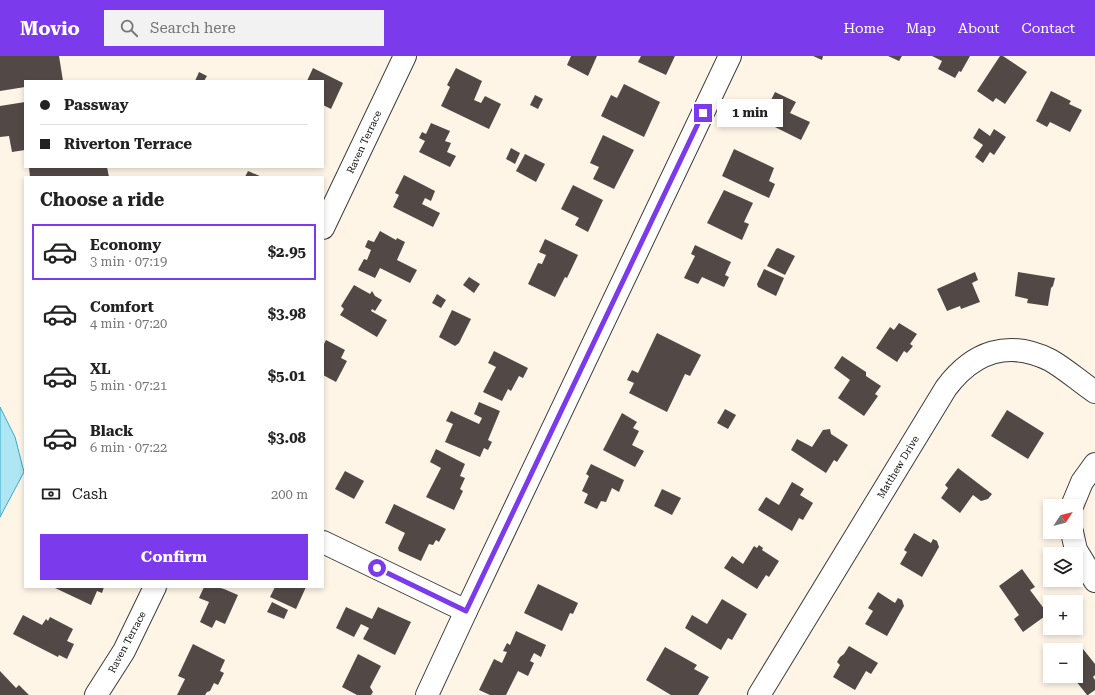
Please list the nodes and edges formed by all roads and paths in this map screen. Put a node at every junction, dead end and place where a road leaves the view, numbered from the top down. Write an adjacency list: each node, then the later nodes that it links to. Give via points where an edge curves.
1 (405, 56): 3 (street, Raven Terrace)
2 (730, 56): 11 (street)
3 (324, 226)
4 (1095, 392): 14 (street, Matthew Drive, via 1052,361 1014,349 986,354 964,367 946,388)
5 (1095, 464): 6 (street, via 1082,482)
6 (1075, 499)
7 (1074, 539): 9 (street, via 1076,550)
8 (324, 542): 11 (street)
9 (1095, 581)
10 (154, 588): 12 (street, Raven Terrace, via 124,651)
11 (466, 611): 13 (street)
12 (96, 695)
13 (427, 695)
14 (759, 695)

